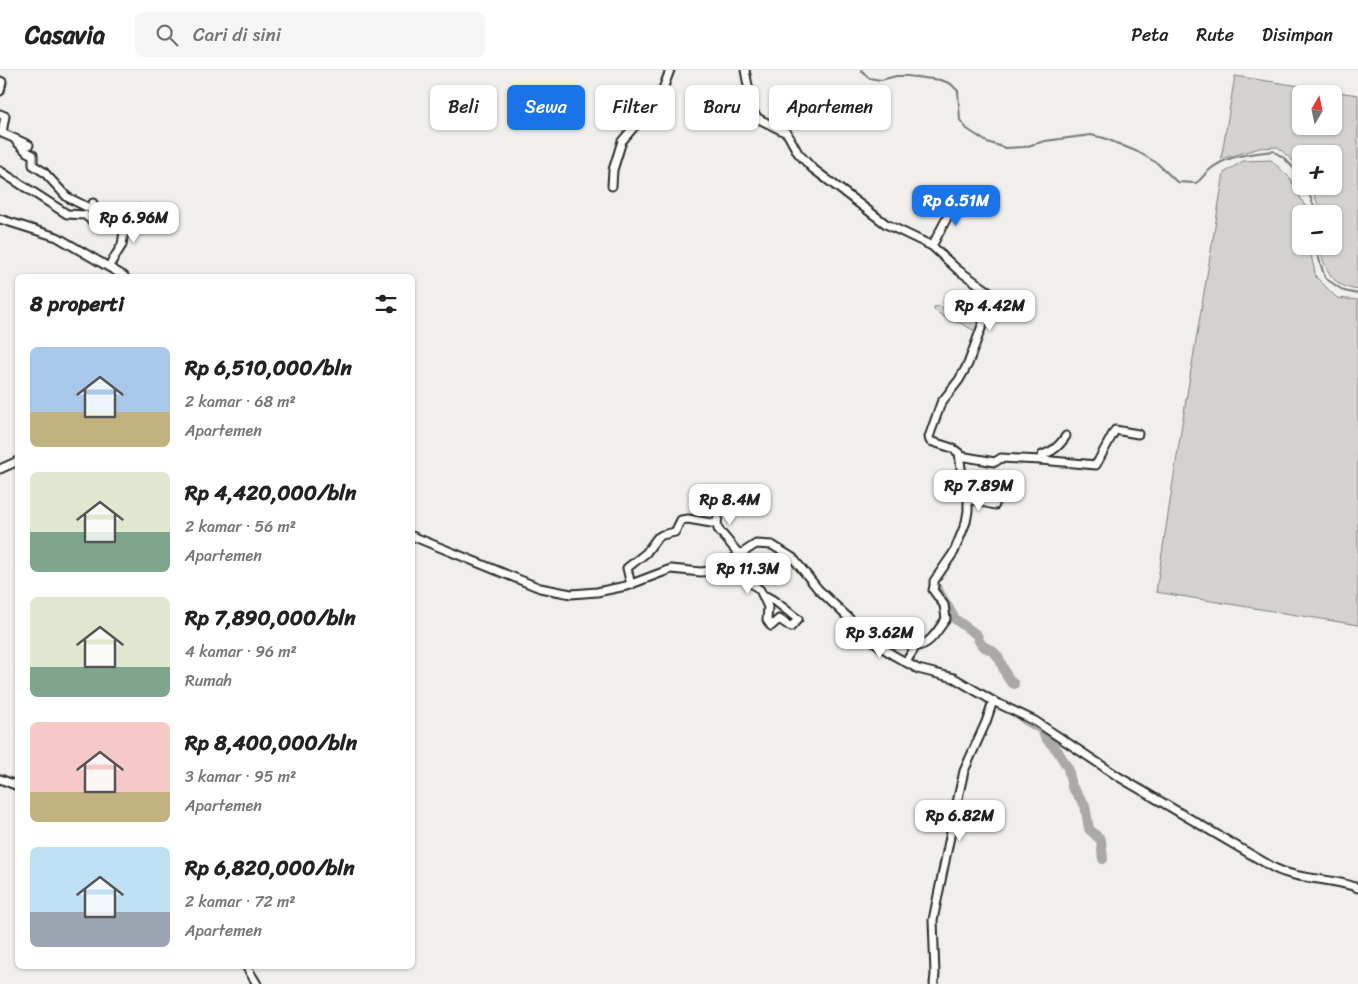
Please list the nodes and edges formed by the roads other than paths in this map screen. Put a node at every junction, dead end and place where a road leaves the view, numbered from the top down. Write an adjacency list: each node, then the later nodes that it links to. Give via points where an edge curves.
1 (670, 70): 9 (street, via 660,97 622,141)
2 (745, 70): 13 (street, via 751,108 756,116 787,133 805,162 843,193 886,224)
3 (0, 81): 4 (street)
4 (0, 92)
5 (0, 114): 6 (street, via 5,116 2,133)
6 (16, 140): 7 (street); 8 (street, via 33,154 33,165 68,197 92,206 91,220 85,215 67,214)
7 (29, 145)
8 (0, 171)
9 (612, 186)
10 (958, 197): 13 (street)
11 (138, 210): 14 (street, via 128,222 122,245)
12 (0, 219): 14 (street, via 57,236)
13 (932, 246): 18 (street, via 958,270 998,298 987,312 965,370 938,409 929,437 930,441 956,450)
14 (109, 266): 15 (street)
15 (121, 274)
16 (1138, 434): 19 (street, via 1115,430 1096,465)
17 (1066, 436): 19 (street, via 1052,452 1042,455)
18 (960, 456): 19 (street, via 995,462 1000,458); 23 (street)
19 (1041, 460)
20 (15, 462): 21 (street)
21 (0, 469)
22 (720, 496): 25 (street)
23 (968, 499): 24 (street); 30 (street, via 966,522 956,547 934,581 933,590 944,605 946,619 928,642 916,646)
24 (995, 504)
25 (717, 524): 27 (street); 28 (street, via 688,518 681,520 675,532 657,538 646,553 630,564 627,568)
26 (415, 537): 28 (street, via 560,594 597,592)
27 (739, 554): 28 (street, via 709,571 671,569); 29 (street, via 750,581); 30 (street, via 759,544 781,550 793,558 818,589 873,641)
28 (631, 585)
29 (763, 595): 29 (street, via 771,626 778,619 791,627 798,618)
30 (906, 662): 31 (street, via 954,678)
31 (993, 701): 34 (street, via 1035,721 1119,777 1274,868 1300,877); 37 (street, via 964,771 956,807 933,920)
32 (0, 779): 33 (street)
33 (15, 785)
34 (1358, 888)
35 (248, 969): 36 (street)
36 (257, 984)
37 (934, 984)

